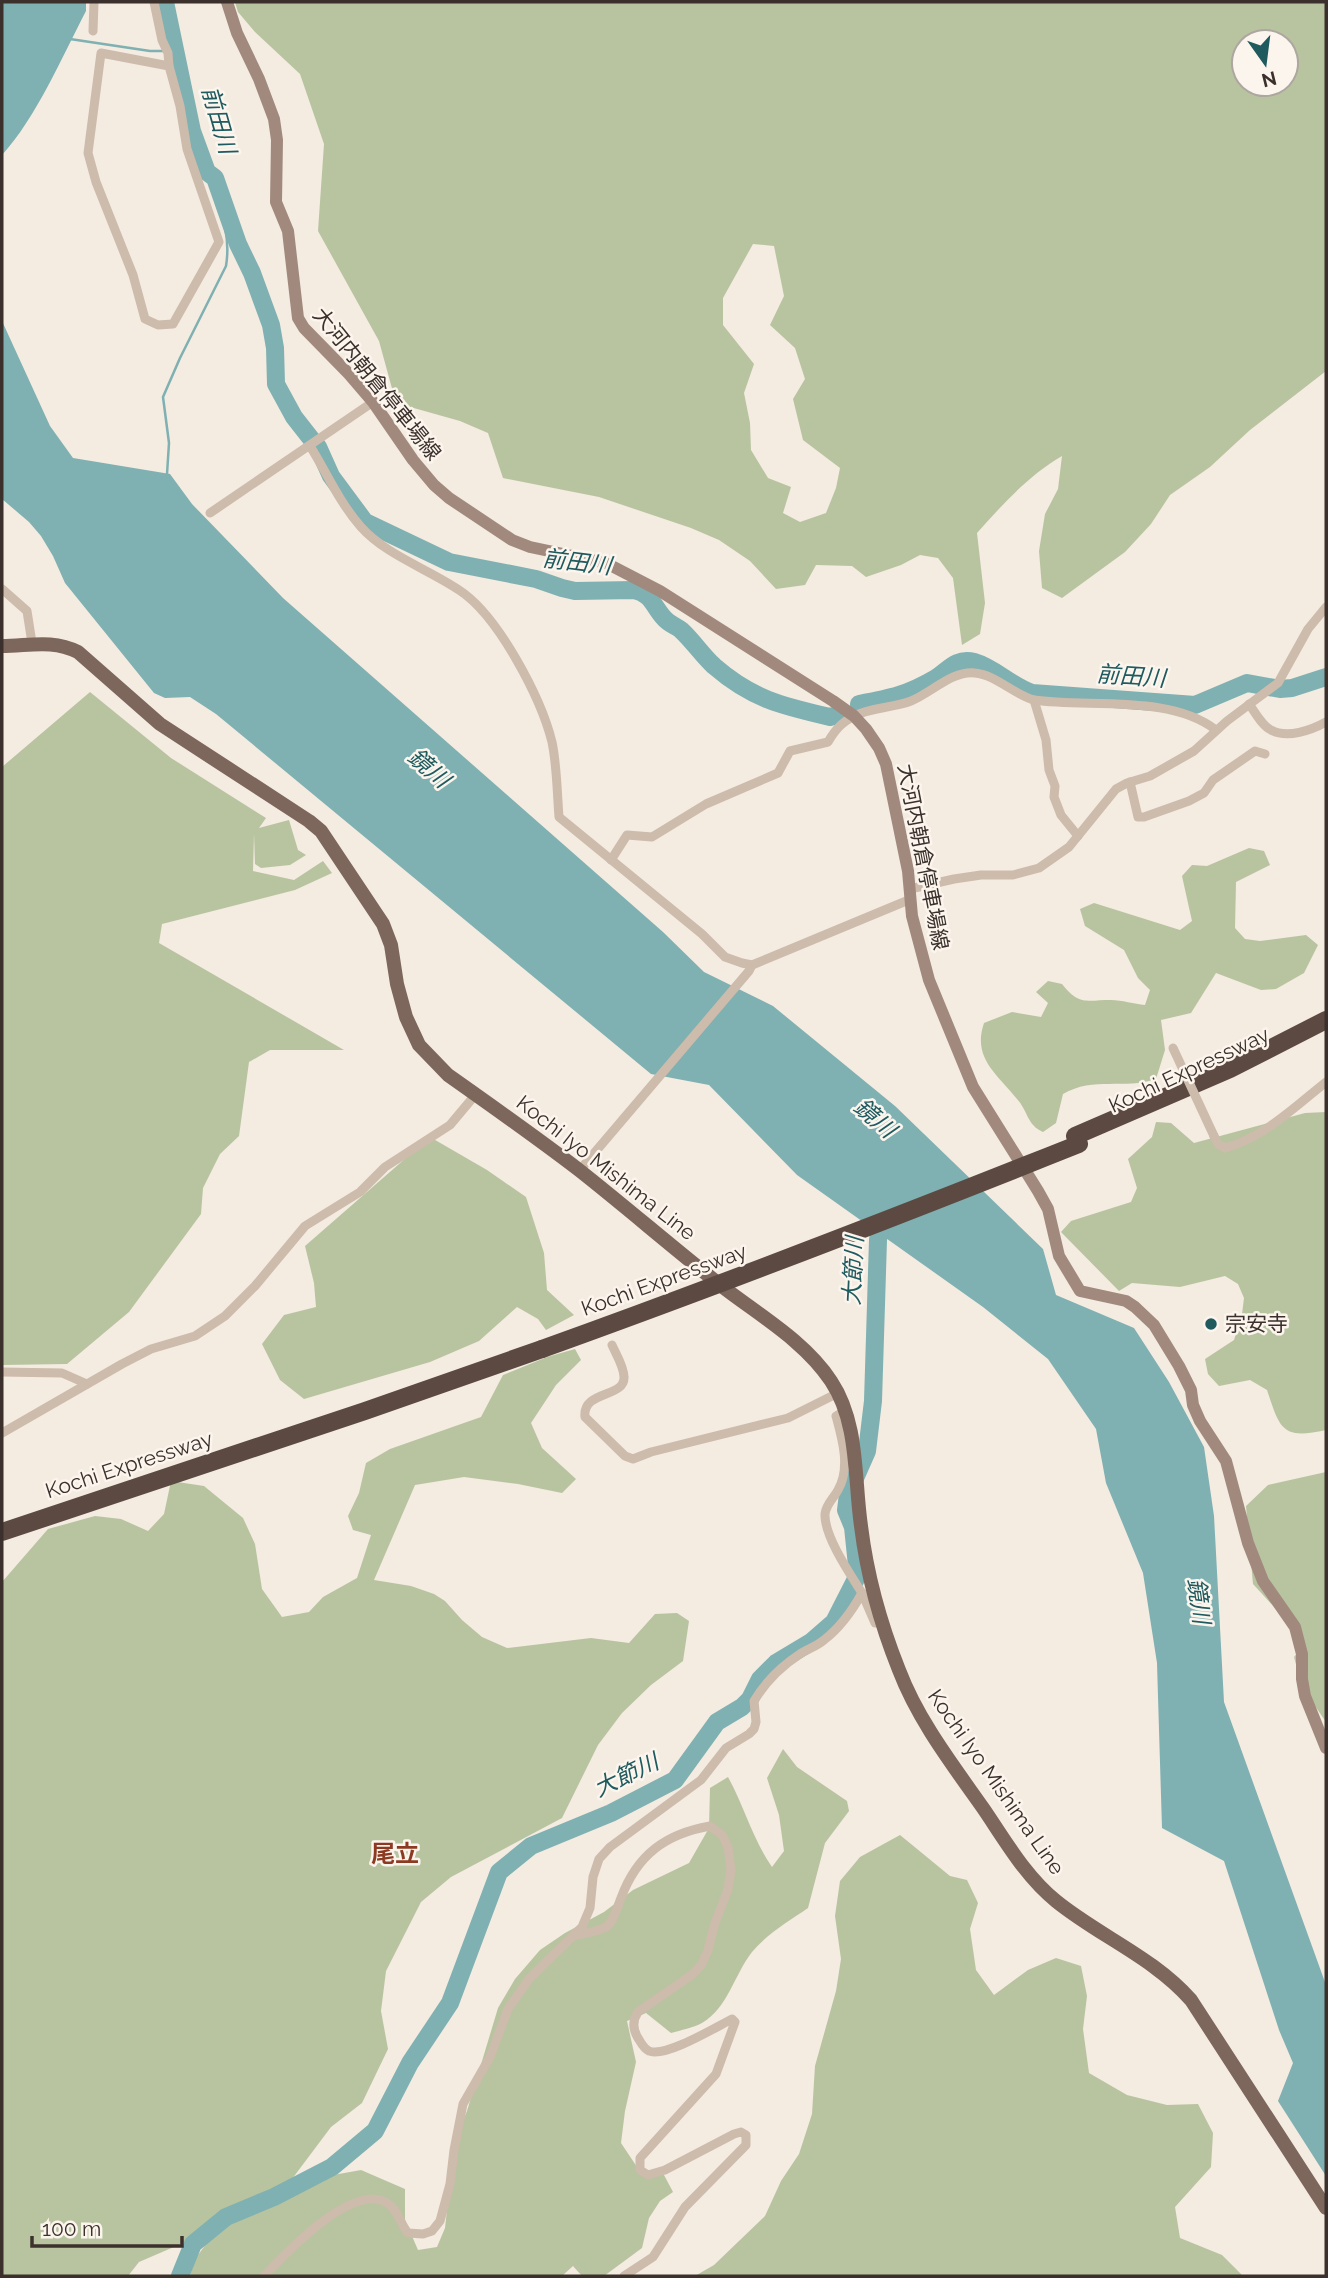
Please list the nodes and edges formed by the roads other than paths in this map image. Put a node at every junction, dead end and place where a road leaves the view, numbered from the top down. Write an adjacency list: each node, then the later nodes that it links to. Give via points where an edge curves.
1 (94, 2): 4 (street)
2 (154, 2): 5 (street)
3 (227, 2): 6 (main road, 大河内朝倉停車場線, via 274,119 276,202 288,231 298,318)
4 (93, 32)
5 (169, 66): 5 (street, via 187,149 219,242 173,324 158,324 145,319 88,153 101,53)
6 (373, 402): 7 (street); 15 (main road, 大河内朝倉停車場線, via 434,485 502,535 626,572)
7 (310, 446): 8 (street); 21 (street, via 361,527 482,608 522,672 546,723 559,817)
8 (210, 513)
9 (2, 589): 11 (street, via 27,611)
10 (1326, 607): 14 (street, via 1278,683)
11 (32, 643): 12 (main road, Kochi Iyo Mishima Line); 28 (main road, Kochi Iyo Mishima Line, via 78,652 160,724 321,831 383,924 406,1017 419,1045 448,1075)
12 (2, 646)
13 (1034, 700): 15 (street, via 972,672 905,703); 17 (street, via 1126,704 1184,713); 20 (street, via 1046,740 1054,797)
14 (1249, 704): 16 (street, via 1272,731 1293,733); 17 (street)
15 (854, 716): 21 (street, via 836,727 828,742 790,751 778,773 706,804 652,837 627,835); 22 (main road, 大河内朝倉停車場線, via 886,764)
16 (1326, 722)
17 (1216, 730): 19 (street, via 1194,751)
18 (1265, 754): 19 (street, via 1255,751 1213,780 1204,793 1144,817 1138,817)
19 (1130, 782): 20 (street, via 1116,789)
20 (1078, 836): 22 (street, via 1039,868 1013,875 954,879)
21 (611, 860): 23 (street, via 725,957)
22 (910, 894): 23 (street); 42 (main road, 大河内朝倉停車場線, via 929,980 972,1087 1048,1209 1059,1256 1080,1291 1135,1307 1154,1325 1180,1366 1200,1421 1226,1461 1263,1581 1296,1627 1305,1696)
23 (750, 968): 30 (street)
24 (1326, 1020): 29 (highway, Kochi Expressway)
25 (1326, 1030): 29 (highway, Kochi Expressway, via 1199,1093)
26 (1173, 1048): 27 (street, bridge, via 1218,1144 1225,1148 1241,1144)
27 (1326, 1082)
28 (476, 1094): 30 (main road, Kochi Iyo Mishima Line); 34 (street, via 450,1125 386,1167 360,1192 305,1226 225,1316 195,1336 151,1349)
29 (1077, 1140): 31 (highway, Kochi Expressway, bridge, via 906,1213 693,1294)
30 (579, 1171): 35 (main road, Kochi Iyo Mishima Line, via 808,1354)
31 (542, 1345): 38 (highway); 39 (highway, Kochi Expressway, via 365,1411)
32 (612, 1345): 35 (street, via 624,1381 588,1402 585,1418 633,1459 788,1418)
33 (2, 1372): 34 (street, via 62,1373)
34 (87, 1384): 37 (street)
35 (838, 1393): 36 (main road, Kochi Iyo Mishima Line)
36 (846, 1410): 40 (street, via 836,1416 845,1460 843,1479 825,1510 845,1568); 41 (main road, Kochi Iyo Mishima Line, via 861,1530)
37 (2, 1433)
38 (2, 1522)
39 (2, 1532)
40 (861, 1591): 41 (street, via 875,1623); 43 (street, via 849,1615 832,1633 771,1676 754,1701 754,1729 726,1748 701,1780 598,1859 587,1918)
41 (883, 1622): 44 (main road, Kochi Iyo Mishima Line, via 900,1674 921,1715 1020,1862 1058,1902 1153,1964 1178,1986 1207,2022)
42 (1326, 1748)
43 (572, 1937): 45 (street, via 529,1979 508,2009 490,2057 463,2104 450,2184 440,2221 432,2231 408,2233 387,2203 364,2200 328,2218 293,2244); 46 (street, via 607,1926 628,1879 644,1857 662,1844 689,1830 710,1826 722,1835 731,1870 729,1889 702,1964 638,2012 635,2033 647,2050 655,2052 679,2046 732,2019 735,2022 716,2074 640,2158 640,2170 648,2175 665,2170 741,2132 746,2135 746,2145 685,2207 653,2257)
44 (1326, 2208)
45 (264, 2276)
46 (624, 2276)

